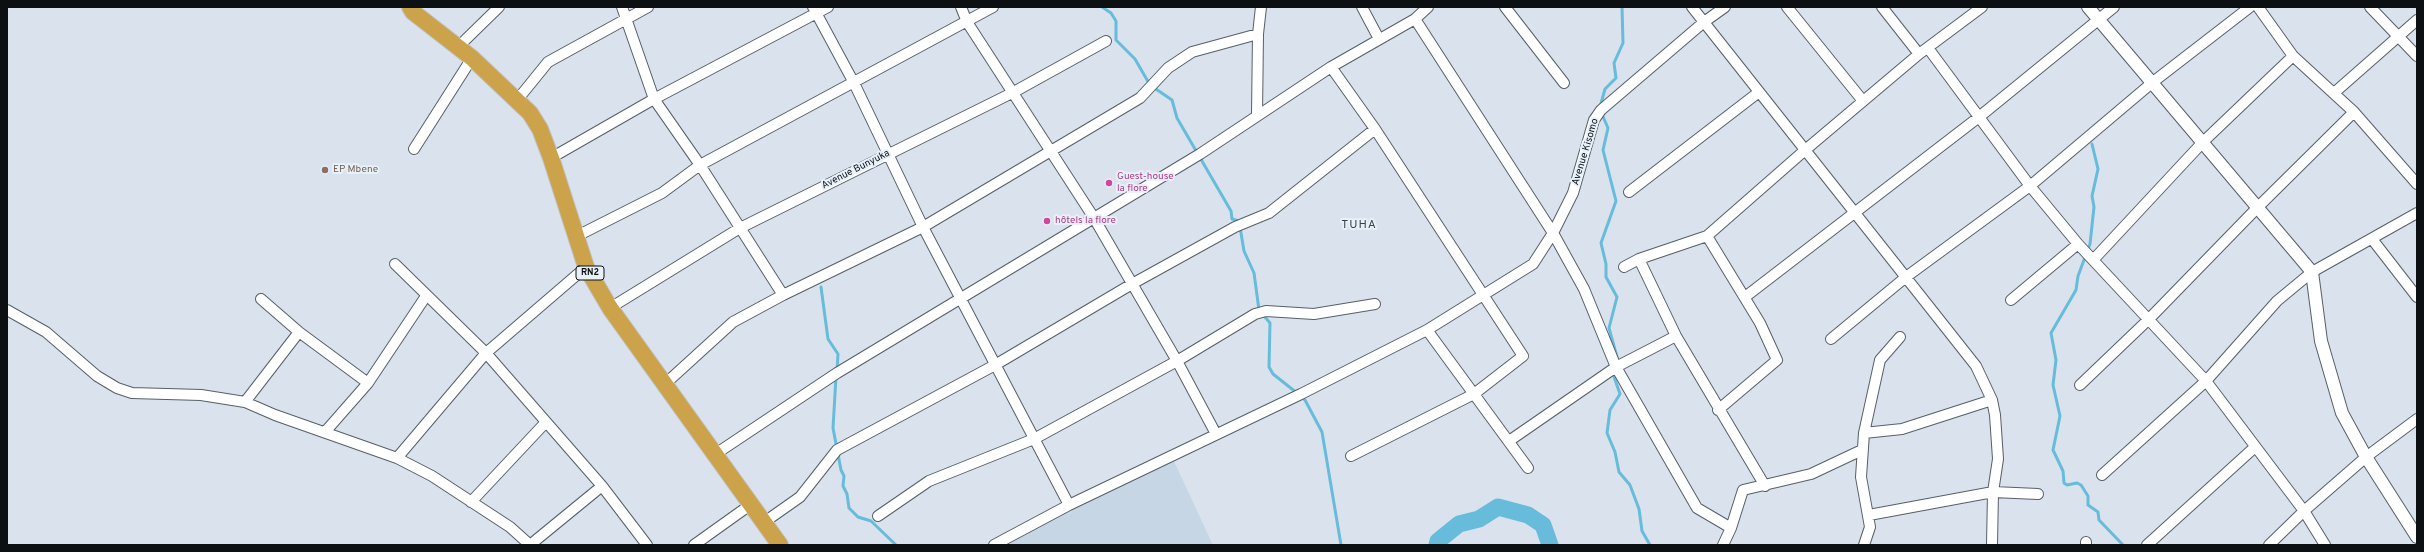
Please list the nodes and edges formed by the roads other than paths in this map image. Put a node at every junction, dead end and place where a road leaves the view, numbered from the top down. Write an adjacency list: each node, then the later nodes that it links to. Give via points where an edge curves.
1 (410, 7): 33 (highway, RN2)
2 (498, 7): 33 (street)
3 (622, 7): 23 (street)
4 (648, 7): 23 (street)
5 (828, 7): 22 (street)
6 (961, 7): 27 (street)
7 (993, 7): 27 (street)
8 (1261, 7): 29 (street)
9 (1362, 7): 31 (street)
10 (1428, 7): 25 (street)
11 (1505, 7): 42 (street)
12 (1692, 7): 28 (street)
13 (1725, 7): 28 (street, Avenue Kisomo)
14 (1787, 7): 48 (street)
15 (1882, 7): 35 (street)
16 (1982, 7): 34 (street)
17 (2088, 7): 24 (street)
18 (2114, 7): 24 (street)
19 (2250, 7): 40 (street)
20 (2258, 7): 36 (street)
21 (2370, 7): 30 (street)
22 (815, 10): 41 (street); 47 (street)
23 (625, 18): 46 (street, via 548,62); 47 (street)
24 (2098, 18): 40 (street); 51 (street)
25 (1415, 19): 31 (street); 69 (street)
26 (2417, 20): 30 (street)
27 (967, 22): 41 (street); 44 (street)
28 (1704, 22): 43 (street); 69 (street, Avenue Kisomo, via 1597,115 1573,193)
29 (1258, 34): 50 (street); 56 (street, via 1192,52 1168,68 1140,98)
30 (2399, 37): 37 (street); 45 (street)
31 (1379, 39): 39 (street)
32 (1106, 41): 44 (street, Avenue Bunyuka)
33 (457, 48): 38 (highway, RN2)
34 (1928, 48): 35 (street); 51 (street)
35 (1919, 54): 48 (street)
36 (2294, 56): 45 (street); 53 (street)
37 (2417, 56)
38 (472, 58): 46 (highway, RN2); 54 (street)
39 (1331, 67): 50 (street); 52 (street)
40 (2153, 82): 53 (street); 61 (street)
41 (854, 83): 57 (street); 59 (street)
42 (1564, 83)
43 (1759, 92): 55 (street); 62 (street)
44 (1012, 93): 56 (street); 57 (street, Avenue Bunyuka)
45 (2334, 93): 49 (street)
46 (518, 99): 58 (highway, RN2, via 540,129)
47 (654, 99): 58 (street); 59 (street)
48 (1863, 101): 55 (street)
49 (2354, 112): 60 (street); 63 (street)
50 (1257, 114): 66 (street, via 1200,154)
51 (1979, 117): 61 (street); 64 (street)
52 (1375, 129): 81 (street, via 1269,213 1239,226); 84 (street)
53 (2203, 142): 63 (street); 75 (street)
54 (414, 148)
55 (1804, 150): 64 (street); 70 (street)
56 (1050, 152): 66 (street); 68 (street)
57 (888, 154): 67 (street, Avenue Bunyuka); 68 (street)
58 (551, 158): 71 (highway, RN2)
59 (700, 165): 67 (street); 71 (street, via 662,193)
60 (2417, 184)
61 (2030, 186): 73 (street); 80 (street)
62 (1629, 192)
63 (2258, 207): 79 (street); 93 (street)
64 (1856, 213): 80 (street); 85 (street)
65 (2417, 213): 72 (street)
66 (1094, 218): 81 (street); 88 (street)
67 (740, 228): 82 (street); 91 (street, Avenue Bunyuka)
68 (923, 228): 82 (street); 88 (street)
69 (1553, 233): 84 (street, Avenue Kisomo, via 1533,264); 102 (street, via 1584,289)
70 (1708, 236): 74 (street); 85 (street)
71 (575, 237): 77 (highway, RN2)
72 (2372, 239): 79 (street); 86 (street)
73 (2078, 244): 75 (street); 89 (street)
74 (1640, 259): 78 (street); 96 (street)
75 (2094, 259): 93 (street)
76 (395, 264): 83 (street)
77 (586, 267): 91 (highway, RN2); 99 (street)
78 (1624, 267)
79 (2312, 272): 103 (street, via 2277,301); 122 (street, via 2321,341 2342,413)
80 (1906, 277): 98 (street); 108 (street, via 1976,366)
81 (1132, 284): 100 (street); 101 (street)
82 (783, 294): 105 (street, via 733,322)
83 (426, 296): 99 (street); 104 (street)
84 (1484, 296): 94 (street, Avenue Kisomo); 107 (street, via 1523,356)
85 (1745, 297): 110 (street, via 1777,360)
86 (2417, 298)
87 (261, 299): 95 (street)
88 (961, 300): 101 (street); 120 (street, via 836,374)
89 (2011, 300)
90 (1376, 304): 100 (street, via 1314,314 1266,311 1255,314)
91 (610, 308): 105 (highway, RN2)
92 (7, 310): 109 (street, via 46,332 97,376 116,388 132,393 201,394)
93 (2149, 319): 103 (street); 106 (street)
94 (1427, 330): 107 (street); 115 (street, Avenue Kisomo)
95 (299, 332): 104 (street); 109 (street)
96 (1676, 336): 102 (street); 110 (street)
97 (1900, 337): 114 (street, via 1880,360)
98 (1831, 339)
99 (486, 353): 112 (street); 123 (street)
100 (1176, 361): 115 (street); 116 (street)
101 (995, 365): 116 (street); 136 (street, via 839,450 800,497)
102 (1616, 367): 117 (street); 137 (street, via 1697,508)
103 (2206, 381): 118 (street); 125 (street)
104 (368, 383): 113 (street)
105 (664, 384): 120 (highway, RN2)
106 (2080, 385)
107 (1474, 394): 117 (street); 121 (street)
108 (1992, 400): 114 (street, via 1902,429); 128 (street, via 1998,459)
109 (245, 402): 113 (street)
110 (1718, 410): 127 (street)
111 (2417, 419): 122 (street)
112 (546, 422): 126 (street); 130 (street)
113 (325, 432): 123 (street)
114 (1864, 433): 119 (street)
115 (1216, 434): 132 (street, Avenue Kisomo)
116 (1034, 439): 132 (street); 135 (street, via 929,482)
117 (1509, 440): 124 (street)
118 (2255, 447): 133 (street); 147 (street)
119 (1862, 450): 127 (street, via 1811,474); 134 (street, via 1861,477)
120 (714, 455): 131 (highway, RN2)
121 (1351, 456)
122 (2366, 457): 133 (street); 138 (street)
123 (397, 458): 130 (street, via 432,476)
124 (1528, 468)
125 (2102, 474)
126 (602, 486): 139 (street); 140 (street)
127 (1765, 486): 137 (street, via 1743,490)
128 (1993, 492): 129 (street); 134 (street); 146 (street)
129 (2038, 494)
130 (471, 502): 139 (street, via 510,527)
131 (750, 505): 136 (highway, RN2); 141 (street)
132 (1069, 505): 143 (street, Avenue Kisomo)
133 (2304, 511): 148 (street); 149 (street)
134 (1869, 515): 145 (street, via 1870,528)
135 (878, 516)
136 (763, 523): 142 (highway, RN2)
137 (1731, 528): 144 (street)
138 (2417, 537)
139 (530, 545)
140 (647, 545)
141 (694, 545)
142 (780, 545)
143 (994, 545)
144 (1723, 545)
145 (1864, 545)
146 (1992, 545)
147 (2147, 545)
148 (2269, 545)
149 (2325, 545)

